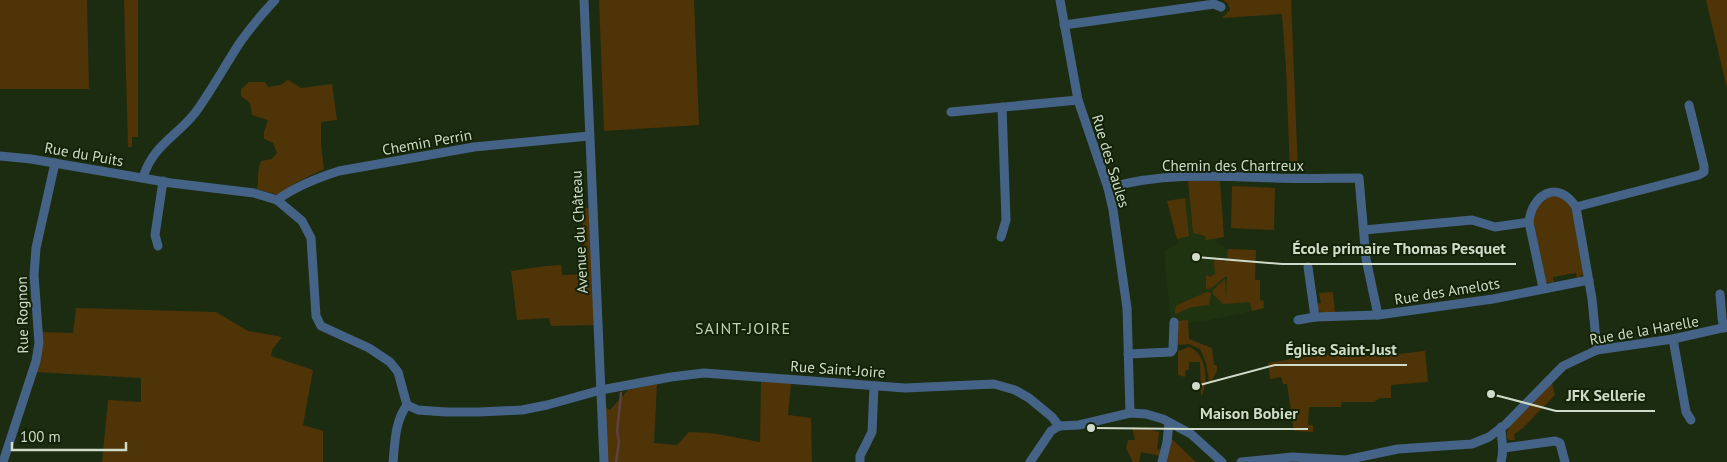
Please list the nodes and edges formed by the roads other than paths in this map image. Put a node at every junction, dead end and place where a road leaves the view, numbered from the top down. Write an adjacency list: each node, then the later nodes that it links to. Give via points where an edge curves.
1 (276, 0): 13 (street, via 241,41 193,115 151,158)
2 (584, 0): 10 (street, Avenue du Château)
3 (1060, 0): 5 (street, Rue des Saules)
4 (1221, 7): 5 (street, via 1214,4)
5 (1064, 26): 6 (street, Rue des Saules)
6 (1078, 100): 8 (street); 16 (street, Rue des Saules)
7 (1689, 106): 18 (street, via 1704,172)
8 (1002, 107): 9 (street); 21 (street, via 1006,220)
9 (951, 112)
10 (589, 136): 17 (street, Chemin Perrin, via 474,147 338,171 319,177); 36 (street, Avenue du Château)
11 (0, 156): 12 (street, Rue du Puits)
12 (55, 163): 13 (street, Rue du Puits); 45 (street, Rue Rognon, via 36,248 34,275 39,343 36,361)
13 (143, 178): 15 (street, Rue du Puits)
14 (1359, 178): 16 (street, Chemin des Chartreux, via 1215,176 1145,179); 20 (street, Rue des Amelots)
15 (163, 181): 17 (street, Rue du Puits, via 254,193); 22 (street, via 155,235)
16 (1108, 188): 34 (street, Rue des Saules, via 1125,289)
17 (277, 200): 37 (street, via 302,221 311,238 316,316 321,326 369,348 390,362 400,377)
18 (1576, 207): 19 (street, via 1564,195 1548,193 1534,204); 24 (street)
19 (1529, 222): 20 (street, via 1495,227 1472,220); 25 (street)
20 (1364, 230): 27 (street, Rue des Amelots, via 1366,260)
21 (1001, 237)
22 (158, 246)
23 (1308, 267): 28 (street)
24 (1589, 280): 25 (street, Rue des Amelots); 33 (street)
25 (1543, 288): 27 (street, Rue des Amelots)
26 (1720, 294): 31 (street)
27 (1378, 316): 28 (street)
28 (1314, 317): 29 (street)
29 (1298, 320)
30 (1174, 322): 34 (street, via 1171,352)
31 (1726, 328): 32 (street, Rue de la Harelle)
32 (1673, 339): 33 (street, Rue de la Harelle); 39 (street, via 1686,412)
33 (1597, 350): 42 (street, Rue de la Harelle, via 1563,366)
34 (1128, 354): 38 (street, Rue des Saules)
35 (874, 386): 36 (street, Rue Saint-Joire, via 704,373); 41 (street, Rue Saint-Joire, via 936,388 994,384 1029,398); 48 (street, via 872,432)
36 (600, 390): 37 (street, Rue Saint-Joire, via 548,406 522,410 418,410); 47 (street, Avenue du Château)
37 (408, 404): 46 (street, via 401,413 395,433)
38 (1130, 413): 40 (street, via 1146,414); 41 (street, via 1079,425)
39 (1691, 420)
40 (1169, 423): 50 (street); 51 (street, via 1195,437)
41 (1059, 426): 49 (street, via 1051,431)
42 (1501, 428): 43 (street, Rue de la Harelle); 44 (street)
43 (1484, 439): 44 (street); 52 (street, Rue de la Harelle, via 1472,444 1398,449 1346,460 1292,457)
44 (1504, 446): 53 (street); 54 (street, via 1555,441 1560,443)
45 (3, 462)
46 (393, 462)
47 (604, 462)
48 (860, 462)
49 (1030, 462)
50 (1162, 462)
51 (1222, 462)
52 (1241, 462)
53 (1502, 462)
54 (1565, 462)

